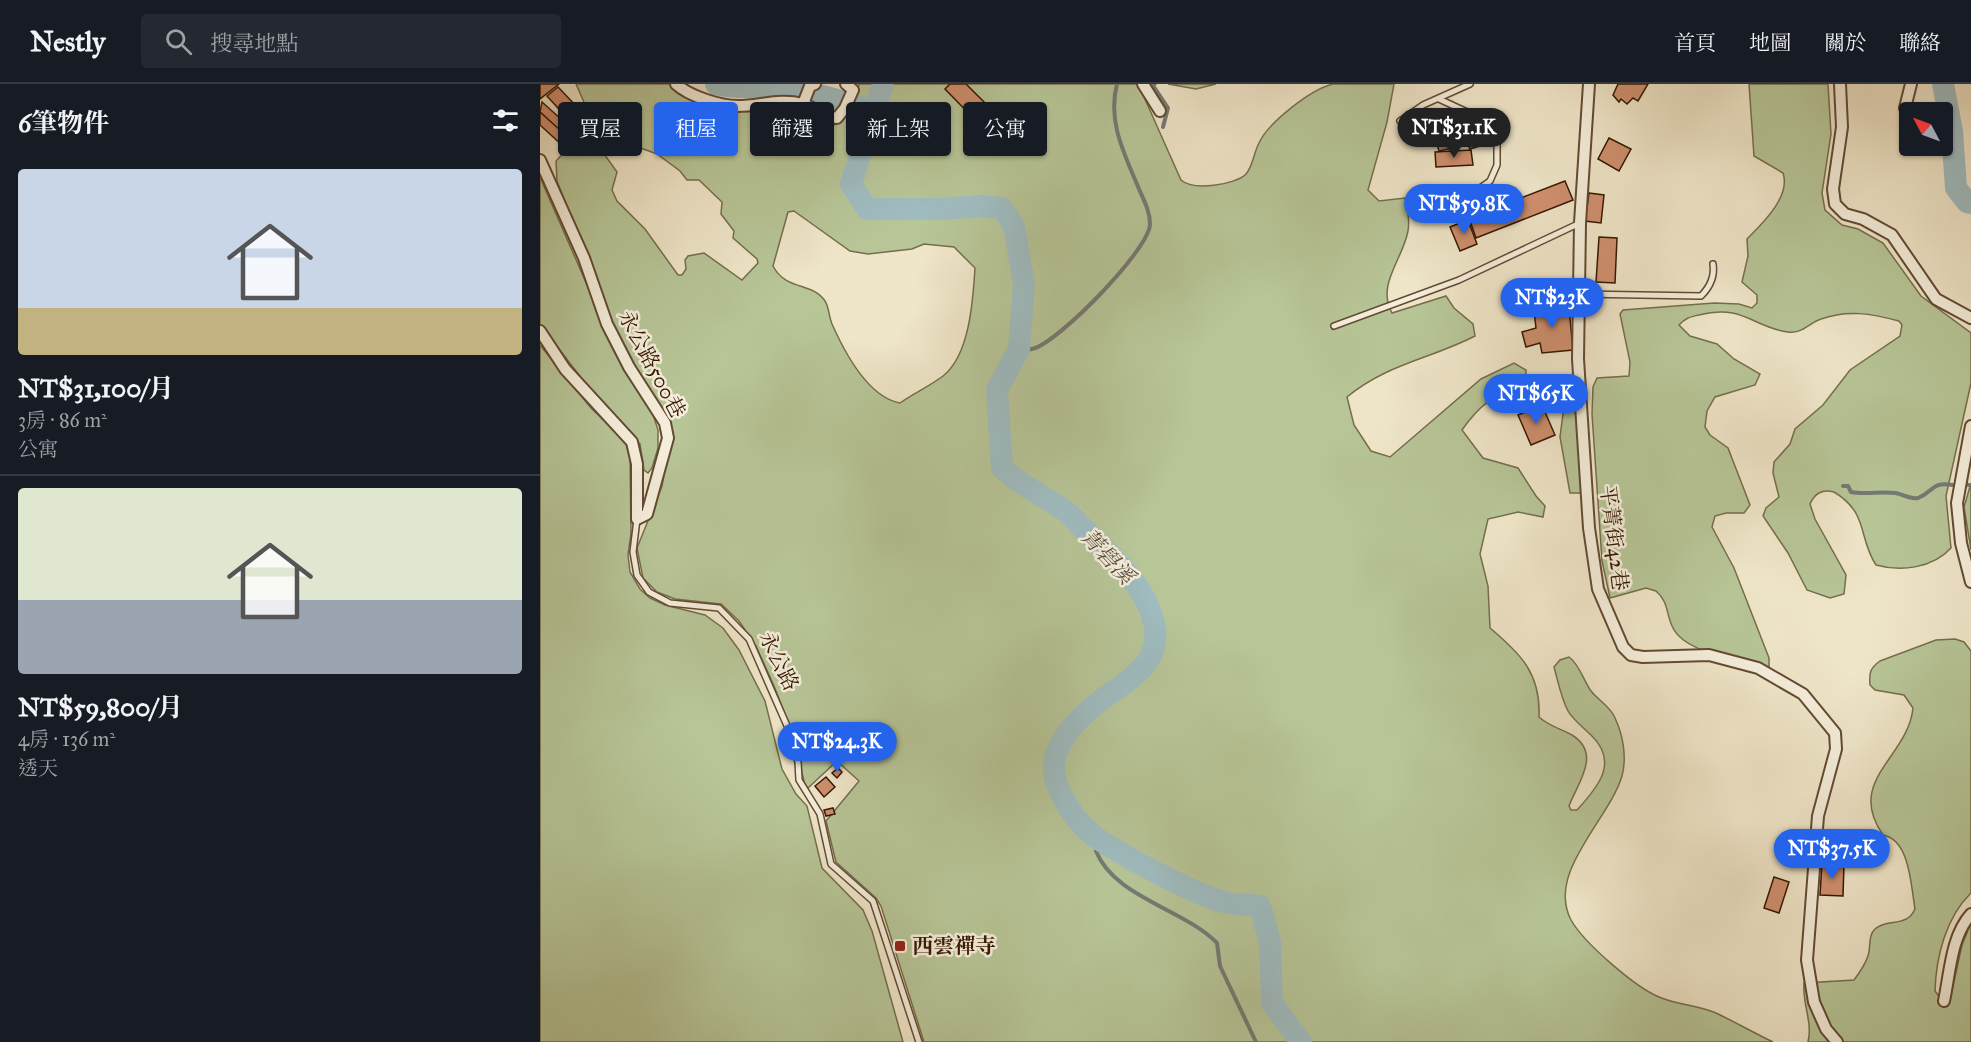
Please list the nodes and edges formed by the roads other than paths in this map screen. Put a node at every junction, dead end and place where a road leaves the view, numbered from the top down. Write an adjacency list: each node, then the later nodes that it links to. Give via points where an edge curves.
1 (676, 84): 14 (street, via 709,99 737,106)
2 (846, 84): 16 (street, via 853,90 848,103)
3 (1143, 84): 15 (street)
4 (1470, 84): 9 (lane)
5 (1589, 84): 20 (street, 平菁街42巷)
6 (1840, 84): 23 (street, via 1842,127 1833,189 1835,204 1845,214 1892,235 1936,299)
7 (1911, 84): 13 (street)
8 (813, 85): 12 (street)
9 (1439, 99): 17 (lane); 19 (lane, via 1480,118 1497,144 1497,165 1490,181)
10 (762, 102): 11 (street)
11 (788, 102)
12 (804, 102)
13 (1906, 102)
14 (750, 104)
15 (1160, 111)
16 (834, 118)
17 (1400, 121)
18 (540, 160): 27 (street, 永公路500巷, via 584,258 607,324 665,423 668,438 646,514)
19 (1473, 193)
20 (1580, 223): 22 (street, 平菁街42巷); 24 (lane, via 1459,280)
21 (1713, 264): 22 (lane, via 1715,272 1709,288 1701,296)
22 (1578, 294): 32 (street, 平菁街42巷, via 1578,359 1589,528 1598,589 1623,647 1631,655 1643,657 1709,655 1758,668 1803,694 1835,733 1836,750 1818,816 1807,960 1814,1002 1826,1029)
23 (1971, 318)
24 (1334, 326)
25 (540, 331): 27 (street, 永公路, via 565,369 632,442 637,464)
26 (1971, 426): 28 (street, via 1957,503 1960,543)
27 (637, 519): 31 (lane, 永公路, via 633,552 637,575 649,592 670,603 719,608 748,639 788,728 799,780 820,814 831,864 873,901)
28 (1971, 582)
29 (1971, 914): 30 (street, via 1955,944)
30 (1944, 1001)
31 (919, 1042)
32 (1837, 1042)

